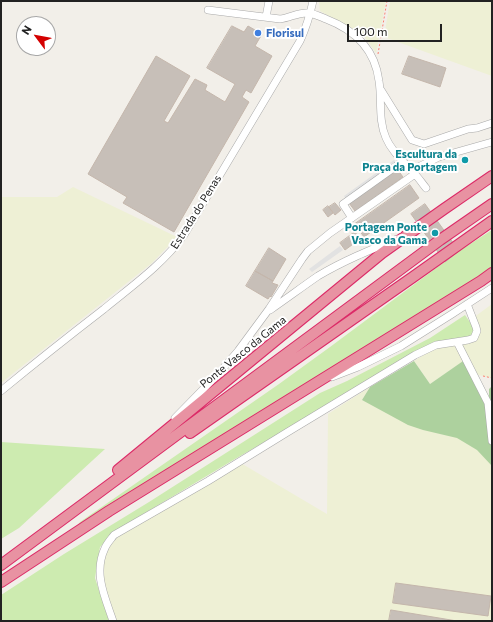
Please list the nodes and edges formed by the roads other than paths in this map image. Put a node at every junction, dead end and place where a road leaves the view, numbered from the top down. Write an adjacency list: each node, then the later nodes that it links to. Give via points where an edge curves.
1 (269, 1): 5 (street)
2 (313, 1): 4 (street, Estrada do Penas)
3 (208, 10): 5 (street)
4 (311, 13): 5 (street, via 298,13 280,19); 6 (street, via 339,24 361,41 368,49 377,69); 23 (street, Estrada do Penas, via 300,41 184,235 168,256)
5 (266, 17)
6 (380, 89): 7 (street, via 412,140 424,144); 9 (street, via 384,131 389,144)
7 (492, 123)
8 (492, 142): 10 (street, via 446,155)
9 (402, 162): 10 (street); 14 (street, via 344,204)
10 (413, 172): 12 (street); 14 (street)
11 (492, 176): 16 (highway, Ponte Vasco da Gama)
12 (426, 188)
13 (492, 204): 26 (highway, Ponte Vasco da Gama, via 434,244)
14 (352, 218): 20 (street, via 308,251)
15 (492, 221): 26 (highway, Ponte Vasco da Gama)
16 (408, 235): 20 (street, via 365,251 330,269); 25 (highway, Ponte Vasco da Gama)
17 (492, 273): 22 (highway)
18 (492, 288): 19 (street)
19 (467, 304): 21 (street, via 476,331 474,338); 22 (street, via 392,351)
20 (266, 310): 25 (street, via 241,347 218,374)
21 (457, 342): 24 (street, via 488,403); 29 (street, via 436,345 415,354 208,481 114,535 105,546 99,571)
22 (315, 384): 28 (highway, via 103,515)
23 (1, 390)
24 (492, 441)
25 (141, 451): 26 (highway, Ponte Vasco da Gama)
26 (16, 554): 27 (highway, Ponte Vasco da Gama)
27 (1, 565)
28 (1, 582)
29 (112, 621)

